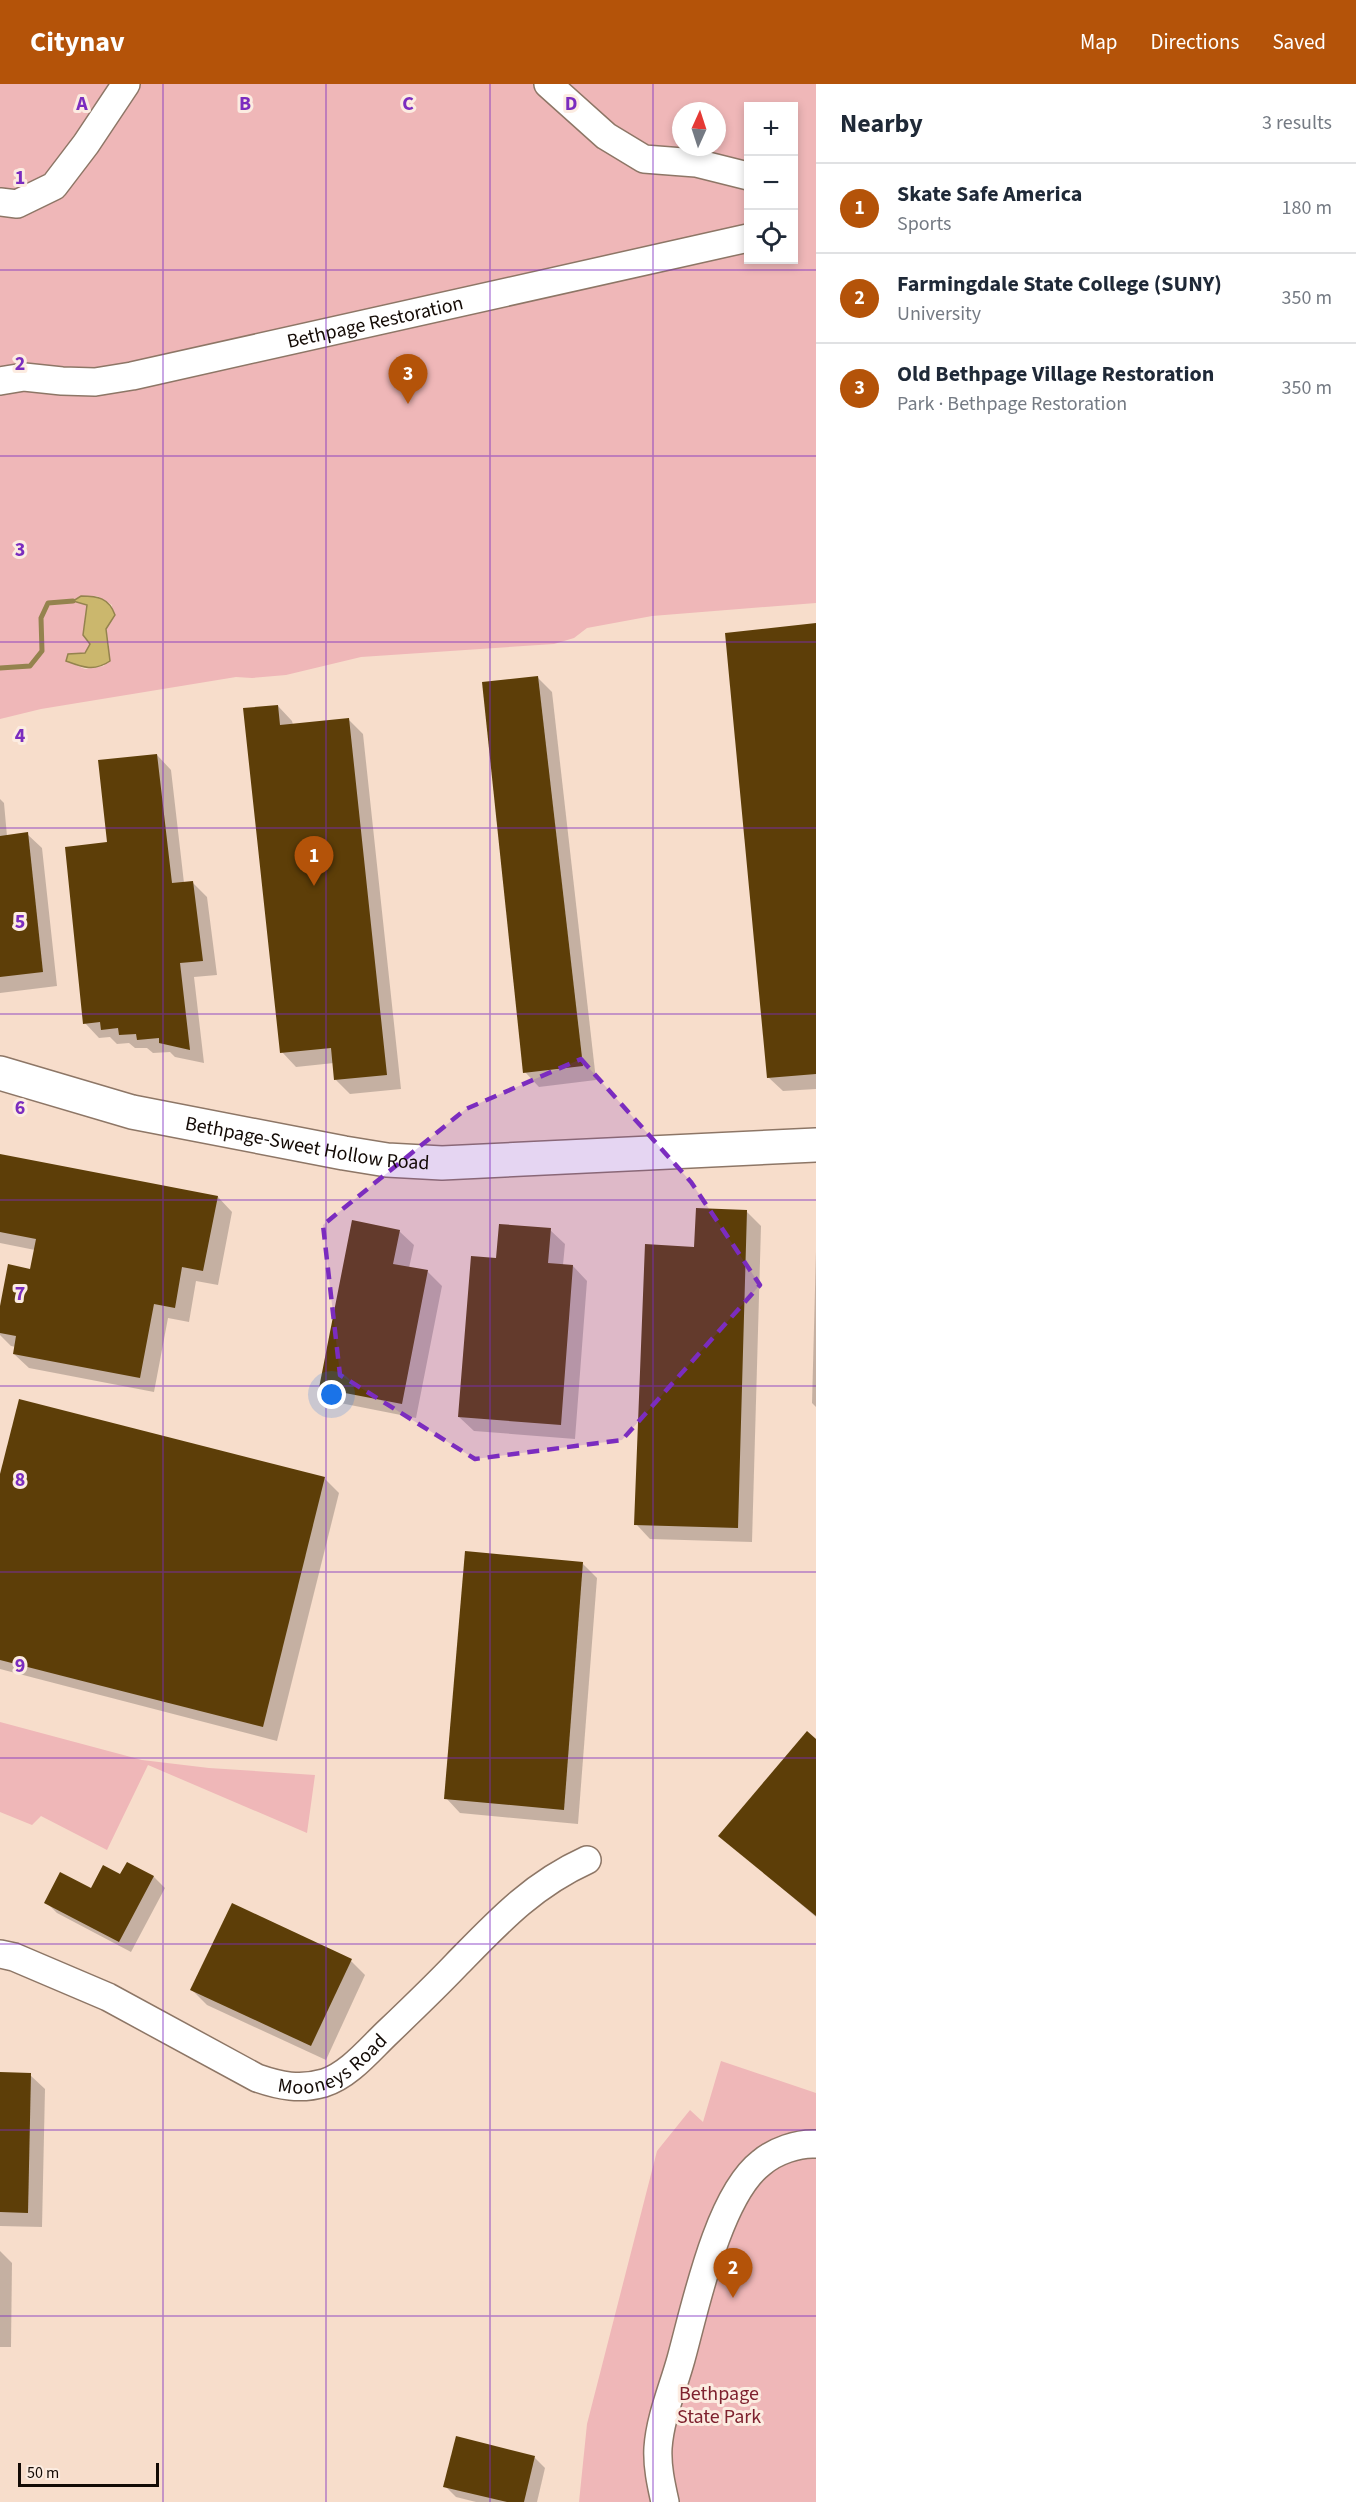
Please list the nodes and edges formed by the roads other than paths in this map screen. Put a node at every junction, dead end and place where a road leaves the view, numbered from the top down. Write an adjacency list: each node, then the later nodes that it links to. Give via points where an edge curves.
1 (126, 84): 4 (street, via 54,186 17,204)
2 (548, 84): 3 (street, via 606,135 644,159 696,163)
3 (744, 175)
4 (0, 202)
5 (744, 239): 6 (street, Bethpage Restoration, via 132,376 95,382 24,377)
6 (0, 381)
7 (0, 1073): 8 (main road, Bethpage-Sweet Hollow Road, via 132,1112 387,1160 442,1163)
8 (816, 1145)
9 (588, 1860): 10 (street, Mooneys Road, via 538,1887 513,1907 348,2070 326,2083 301,2087 281,2086 257,2078 108,1997)
10 (0, 1954)
11 (816, 2144): 12 (street, via 783,2150 760,2163 728,2209 711,2250 663,2425 659,2477)
12 (665, 2502)

